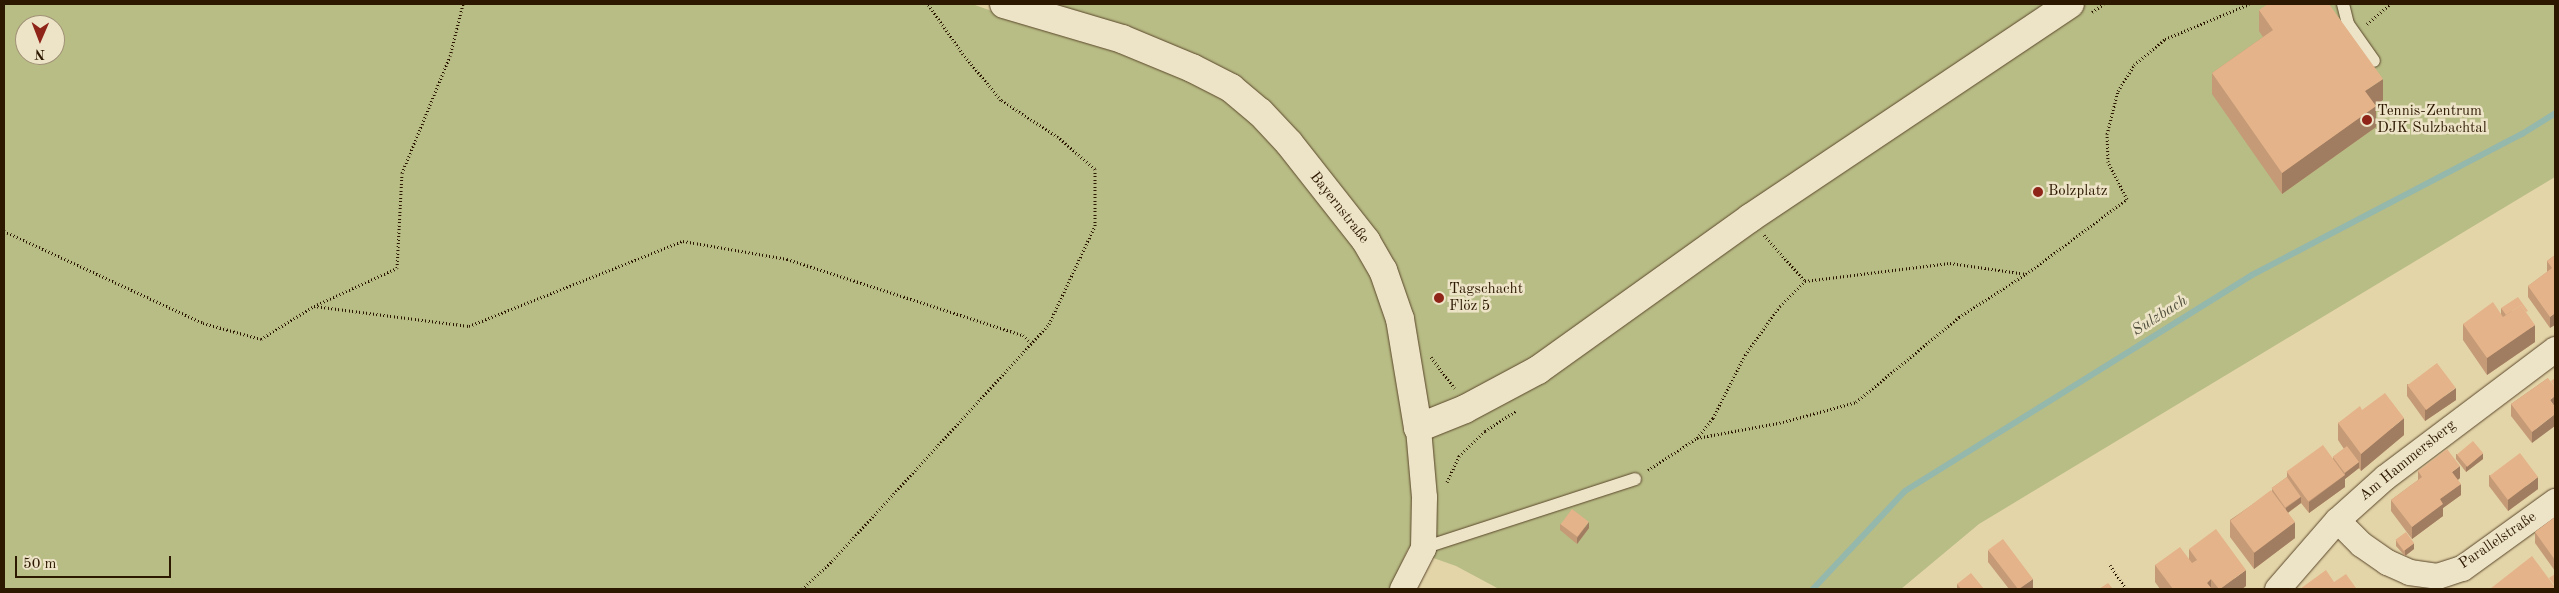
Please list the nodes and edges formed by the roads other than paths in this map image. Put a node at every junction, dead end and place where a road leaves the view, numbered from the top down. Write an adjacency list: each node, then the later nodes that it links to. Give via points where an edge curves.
1 (1004, 4): 6 (street, Bayernstraße, via 1122,39 1192,68 1231,88 1260,112 1289,143 1366,241 1383,270 1400,319)
2 (2343, 4): 4 (lane, via 2348,24)
3 (2079, 9): 6 (street, via 1760,230 1538,370 1468,407)
4 (2374, 61)
5 (2555, 349): 9 (street, Am Hammersberg, via 2440,434)
6 (1418, 428): 10 (street, Bayernstraße, via 1424,497)
7 (1635, 479): 10 (lane)
8 (2555, 501): 11 (street, Parallelstraße)
9 (2337, 520): 11 (street, Parallelstraße, via 2361,544 2387,562); 13 (street, Am Hammersberg)
10 (1423, 548): 12 (street, Bayernstraße)
11 (2437, 583)
12 (1402, 589)
13 (2277, 589)

